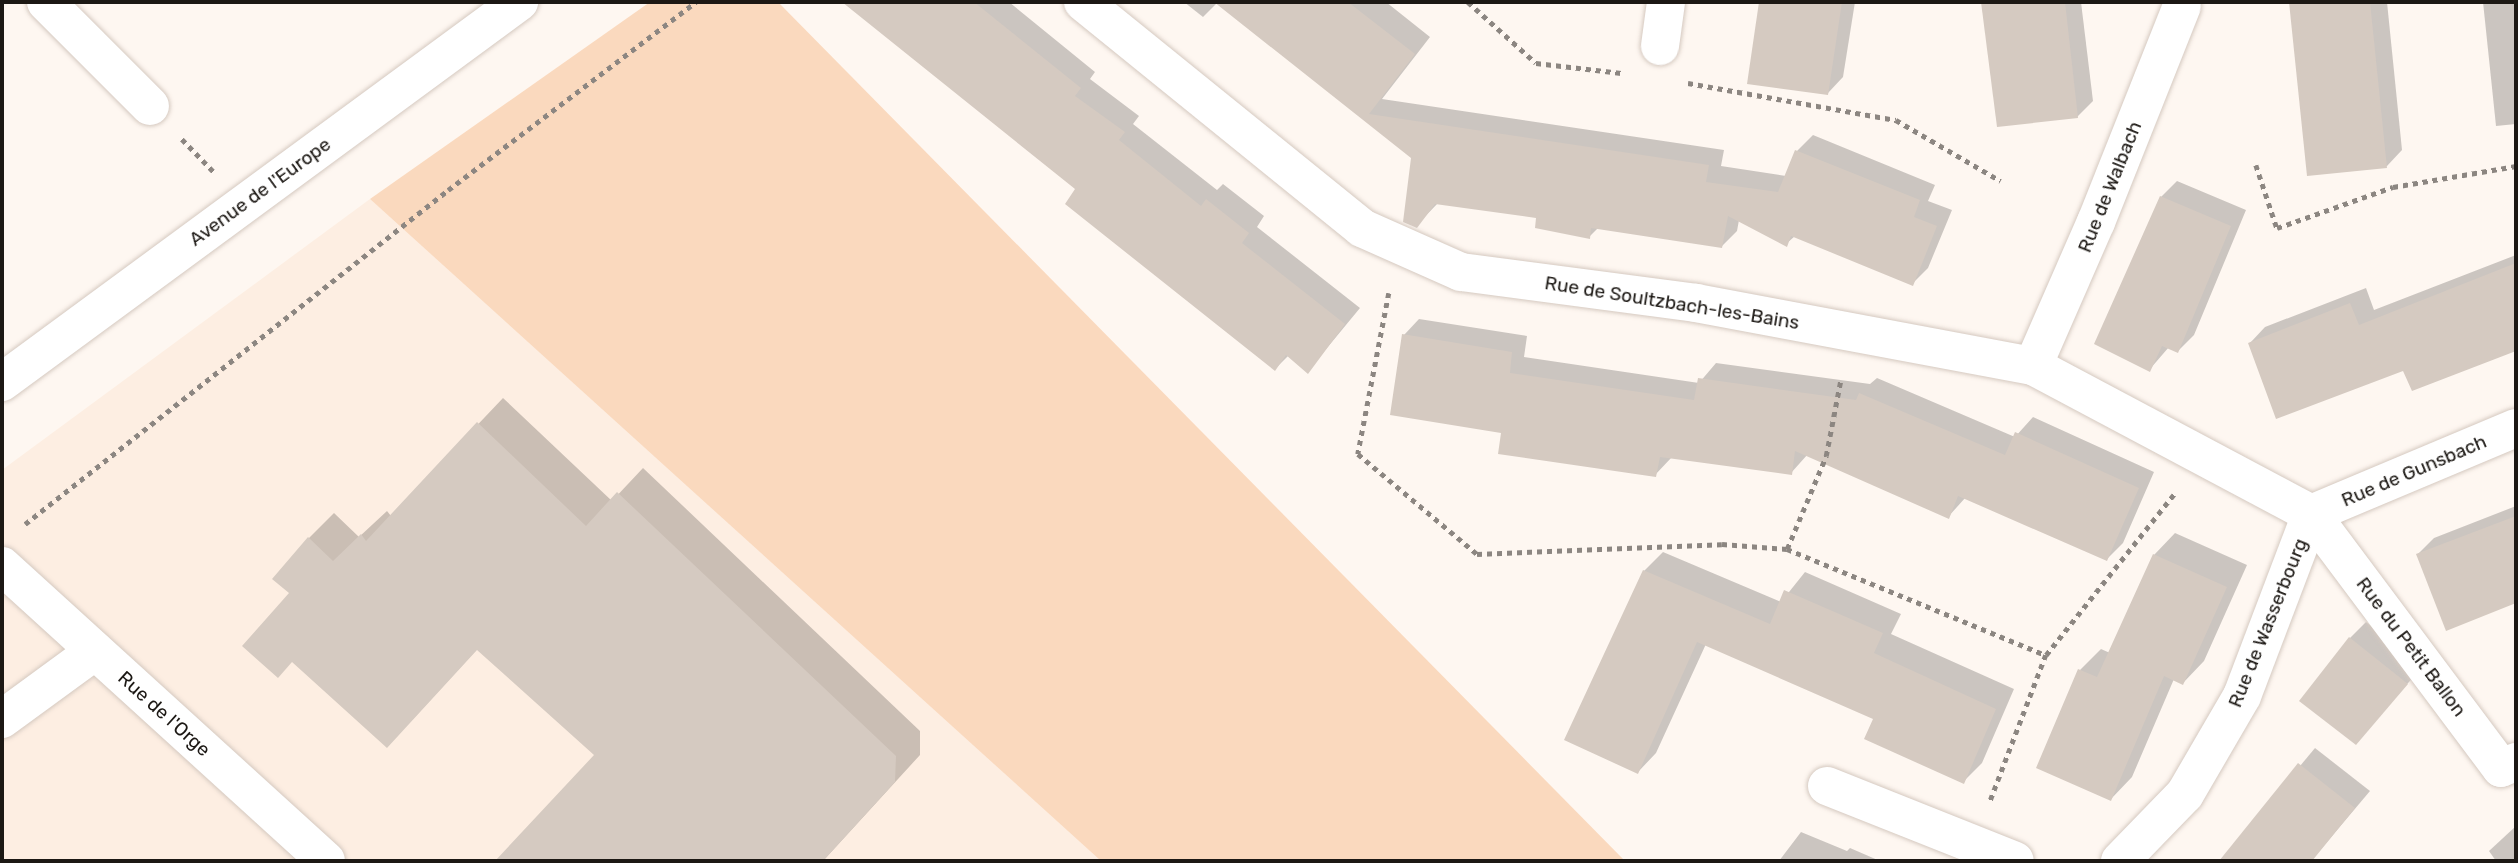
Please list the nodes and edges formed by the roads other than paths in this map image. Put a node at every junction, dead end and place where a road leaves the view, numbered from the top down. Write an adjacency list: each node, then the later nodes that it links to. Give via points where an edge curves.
1 (46, 2): 7 (street)
2 (519, 2): 9 (street, Avenue de l'Europe)
3 (1083, 2): 8 (street, Rue de Soultzbach-les-Bains, via 1362,228 1461,272 1696,303)
4 (1666, 2): 6 (street)
5 (2182, 6): 8 (street, Rue de Walbach)
6 (1658, 61)
7 (150, 106)
8 (2033, 366): 11 (street, Rue de Soultzbach-les-Bains)
9 (2, 382)
10 (2516, 428): 11 (street, Rue de Gunsbach)
11 (2311, 514): 15 (street, Rue du Petit Ballon, via 2501,768); 19 (street, Rue de Wasserbourg, via 2242,696 2185,794)
12 (8, 550): 13 (street, Rue de l'Orge)
13 (95, 651): 14 (street); 17 (street, Rue de l'Orge)
14 (2, 719)
15 (2516, 762)
16 (1827, 786): 18 (street)
17 (326, 861)
18 (2015, 861)
19 (2120, 861)

